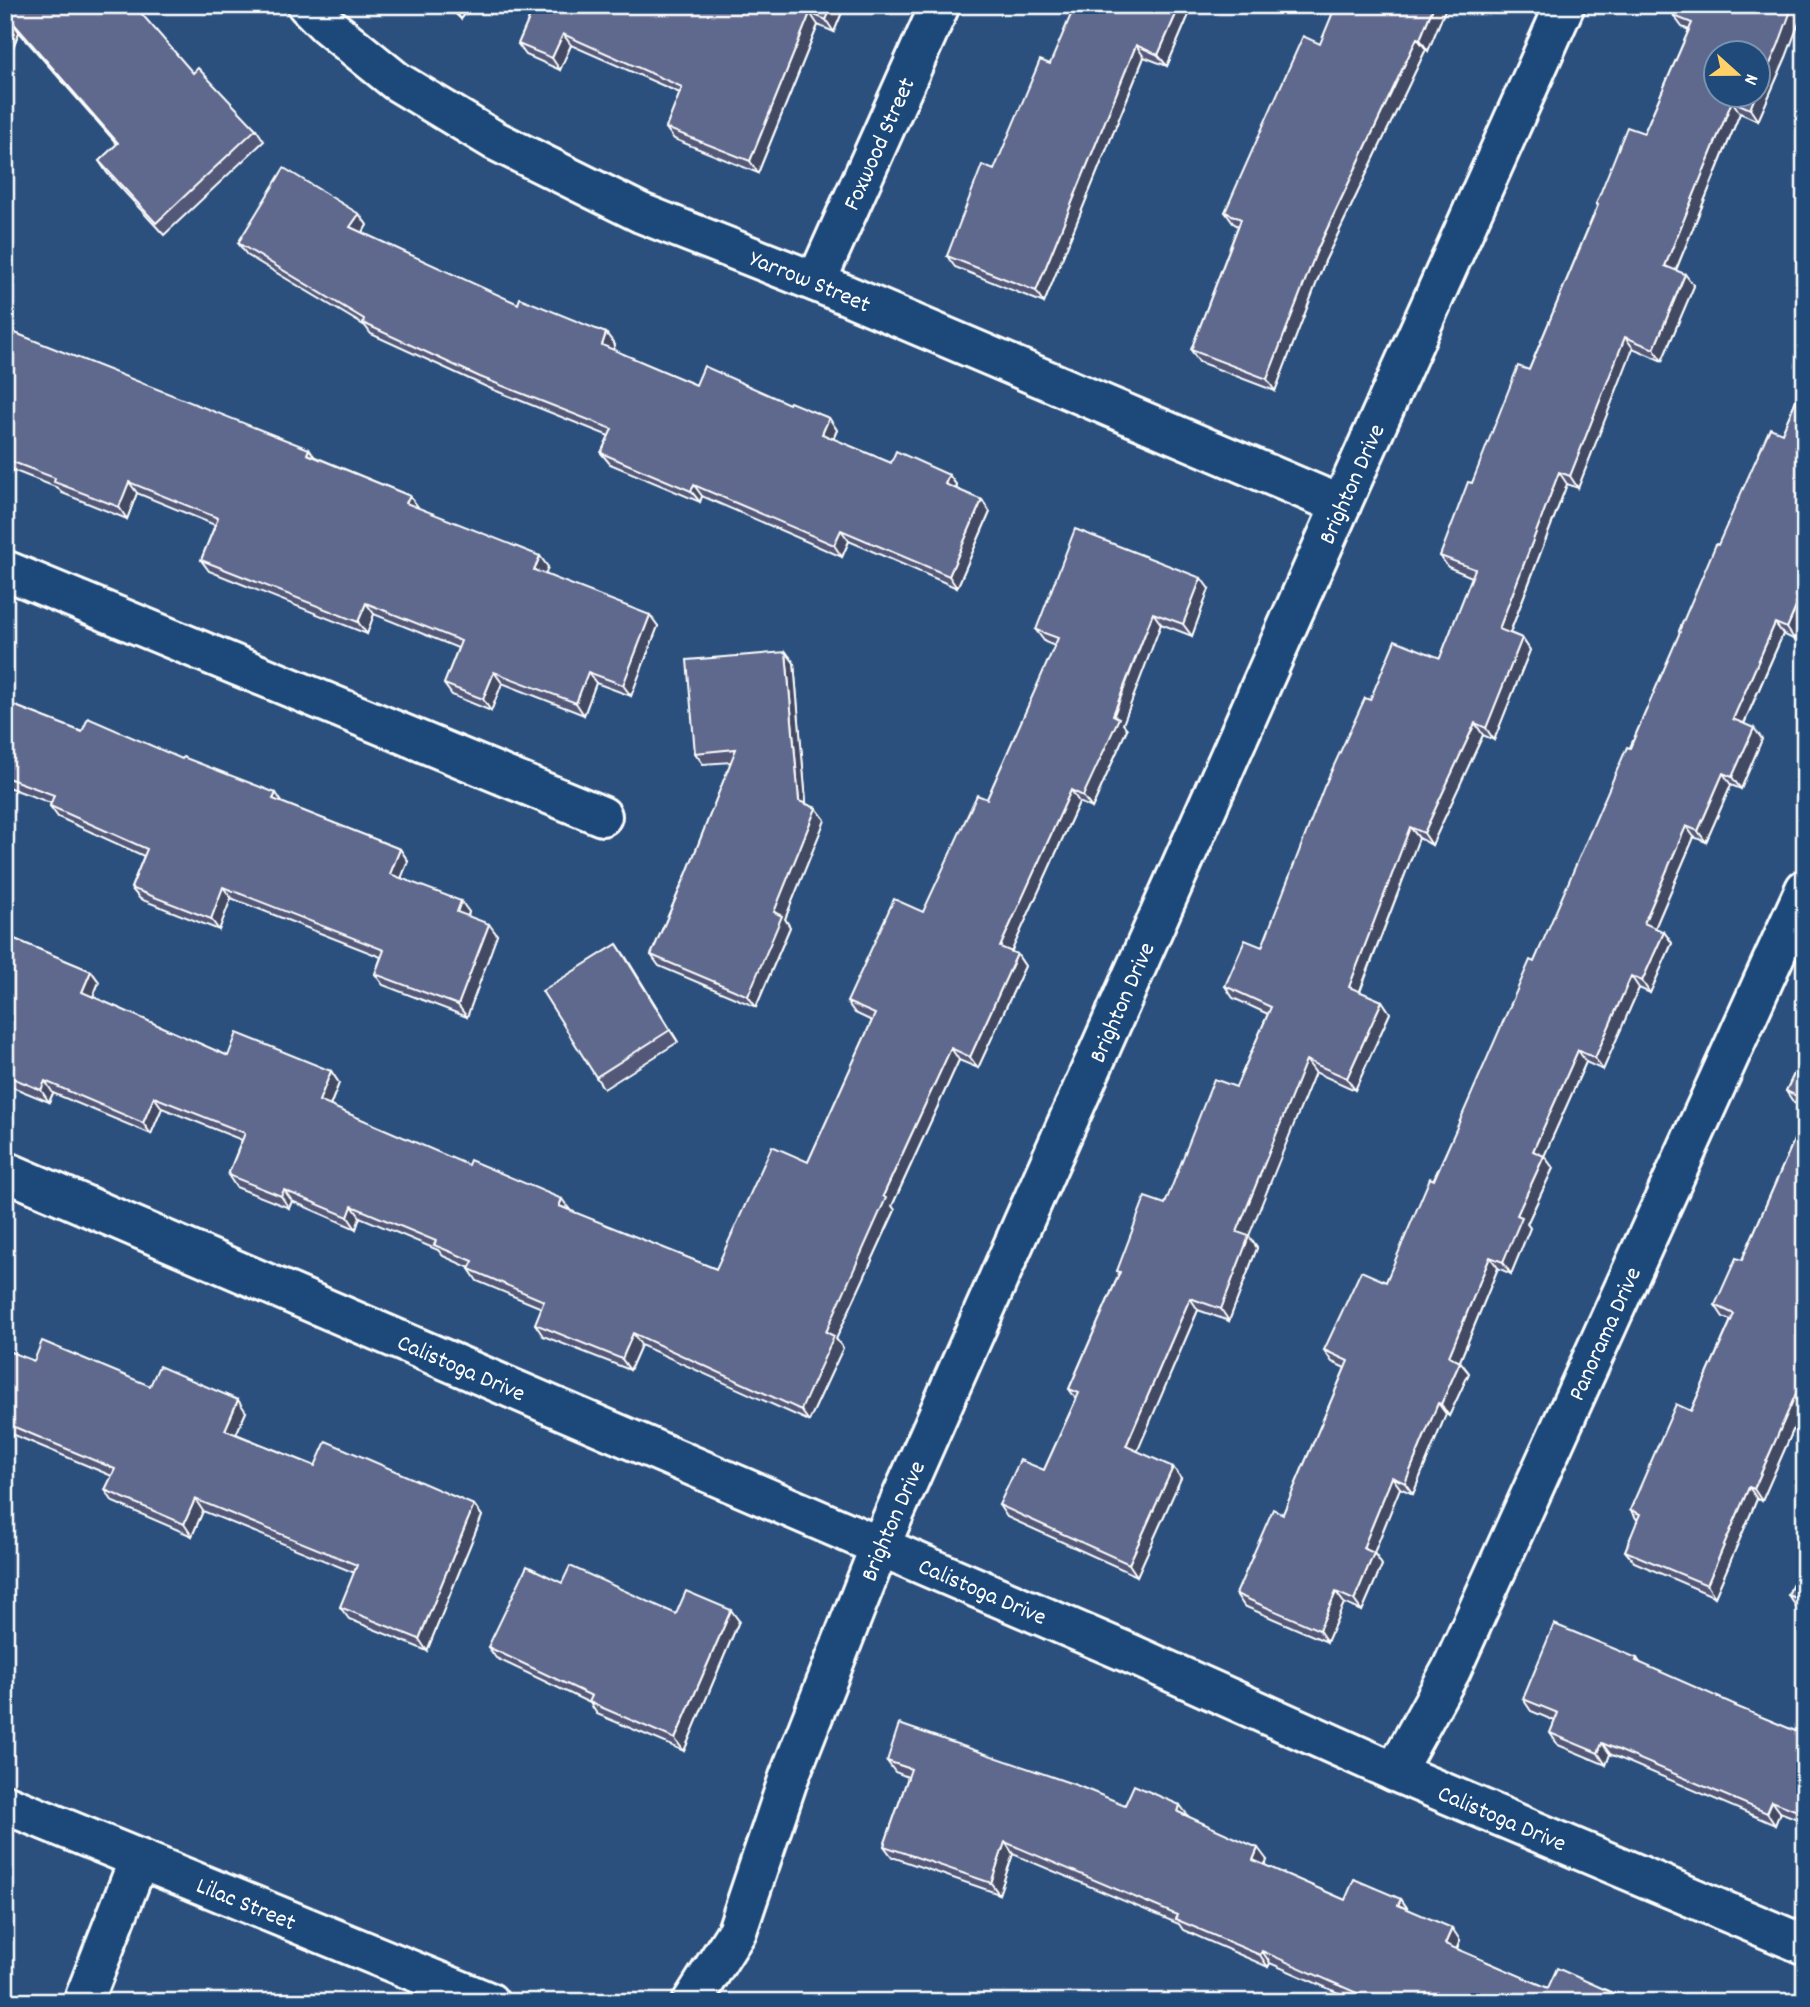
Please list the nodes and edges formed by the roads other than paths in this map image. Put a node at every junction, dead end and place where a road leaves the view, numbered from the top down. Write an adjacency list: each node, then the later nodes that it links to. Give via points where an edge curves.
1 (307, 5): 4 (street, Yarrow Street, via 396,81 494,140 642,213)
2 (940, 5): 4 (street, Foxwood Street)
3 (1565, 5): 5 (street, Brighton Drive)
4 (816, 282): 5 (street, Yarrow Street)
5 (1341, 505): 10 (street, Brighton Drive)
6 (5, 570): 7 (street)
7 (602, 816)
8 (1805, 889): 11 (street, Panorama Drive, via 1451,1670)
9 (5, 1171): 10 (street, Calistoga Drive)
10 (880, 1546): 11 (street, Calistoga Drive); 17 (street, Brighton Drive, via 789,1777 737,1931)
11 (1395, 1772): 14 (street, Calistoga Drive)
12 (5, 1804): 13 (street, Lilac Street)
13 (139, 1858): 15 (street); 16 (street, Lilac Street)
14 (1805, 1945)
15 (83, 2002)
16 (489, 2002)
17 (692, 2002)

